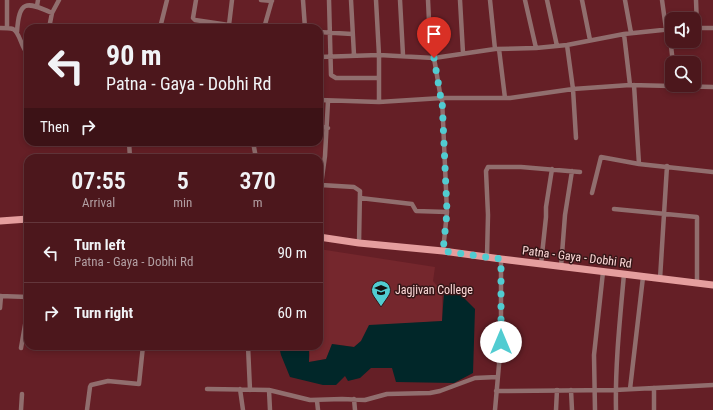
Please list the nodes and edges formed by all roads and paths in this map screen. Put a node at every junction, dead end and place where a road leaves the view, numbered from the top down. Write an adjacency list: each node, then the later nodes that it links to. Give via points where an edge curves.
1 (7, 0): 34 (street)
2 (38, 0): 23 (street)
3 (59, 0): 26 (street)
4 (167, 0): 28 (street)
5 (196, 0): 29 (street, via 193,18 195,20)
6 (232, 0): 30 (street)
7 (261, 0): 22 (street)
8 (303, 0): 32 (street)
9 (329, 0): 40 (street)
10 (351, 0): 42 (street)
11 (376, 0): 52 (street)
12 (400, 0): 53 (street)
13 (428, 0): 56 (street, via 430,42)
14 (460, 0): 50 (street)
15 (490, 0): 48 (street)
16 (525, 0): 47 (street)
17 (547, 0): 46 (street)
18 (582, 0): 44 (street)
19 (625, 0): 41 (street)
20 (662, 0): 24 (street)
21 (696, 0): 25 (street)
22 (272, 1): 31 (street)
23 (37, 6): 26 (street); 38 (street, via 23,7 18,18)
24 (665, 12)
25 (696, 12)
26 (52, 13): 27 (street)
27 (50, 24)
28 (161, 24)
29 (222, 24)
30 (229, 24)
31 (265, 24)
32 (305, 24)
33 (0, 28): 34 (street)
34 (6, 28): 38 (street)
35 (701, 28): 36 (street)
36 (713, 28)
37 (665, 29): 41 (street)
38 (17, 32): 49 (street)
39 (323, 32): 40 (street)
40 (330, 33): 42 (street); 54 (street)
41 (631, 33): 43 (street)
42 (352, 34): 51 (street)
43 (624, 34): 44 (street); 58 (street)
44 (590, 40): 45 (street)
45 (567, 45): 46 (street); 62 (street)
46 (557, 46): 47 (street)
47 (536, 48): 48 (street)
48 (497, 49): 50 (street); 63 (street)
49 (24, 50)
50 (464, 53): 56 (street)
51 (354, 55): 52 (street); 54 (street)
52 (379, 55): 53 (street); 57 (street)
53 (403, 55): 56 (street)
54 (331, 56): 55 (street); 57 (street, via 332,77)
55 (323, 57)
56 (434, 58): 64 (street)
57 (378, 78): 67 (street)
58 (632, 85): 59 (street); 62 (street); 72 (street)
59 (665, 86)
60 (701, 87): 61 (street)
61 (713, 87)
62 (573, 89): 63 (street); 70 (street)
63 (505, 98): 64 (street)
64 (442, 99): 67 (street); 82 (street)
65 (323, 100): 66 (street)
66 (328, 100): 67 (street); 69 (street)
67 (378, 102)
68 (323, 127): 69 (street)
69 (328, 128): 71 (street)
70 (576, 138)
71 (323, 163)
72 (639, 164): 73 (street); 79 (street, via 601,157)
73 (667, 166): 77 (street); 83 (street)
74 (552, 169): 75 (street); 89 (street, via 486,168); 91 (street)
75 (572, 171): 76 (street); 92 (street)
76 (580, 172)
77 (713, 172)
78 (323, 185): 80 (street, via 354,187 360,191)
79 (592, 193)
80 (360, 198): 82 (street, via 412,204 416,211); 87 (street)
81 (614, 209): 83 (street)
82 (447, 212): 88 (street)
83 (664, 215): 96 (street); 97 (street, via 697,217)
84 (24, 219): 85 (main road)
85 (0, 222)
86 (323, 238): 87 (main road, Patna - Gaya - Dobhi Rd)
87 (359, 243): 88 (main road, Patna - Gaya - Dobhi Rd)
88 (443, 251): 89 (main road, Patna - Gaya - Dobhi Rd)
89 (487, 257): 90 (main road, Patna - Gaya - Dobhi Rd)
90 (501, 259): 91 (main road, Patna - Gaya - Dobhi Rd); 106 (street, via 501,342)
91 (541, 264): 92 (main road, Patna - Gaya - Dobhi Rd)
92 (561, 267): 93 (main road, Patna - Gaya - Dobhi Rd)
93 (603, 272): 94 (main road, Patna - Gaya - Dobhi Rd); 116 (street, via 594,355)
94 (624, 274): 95 (main road, Patna - Gaya - Dobhi Rd); 117 (street)
95 (643, 276): 96 (main road, Patna - Gaya - Dobhi Rd); 111 (street)
96 (660, 279): 97 (main road, Patna - Gaya - Dobhi Rd)
97 (697, 283): 98 (main road, Patna - Gaya - Dobhi Rd)
98 (713, 285)
99 (1, 296): 100 (street); 101 (street)
100 (24, 298)
101 (0, 308)
102 (24, 331): 103 (street)
103 (21, 348)
104 (143, 350): 123 (street, via 139,384 108,381 91,385)
105 (248, 350): 112 (street)
106 (497, 377): 118 (street); 120 (street, via 475,378 430,393 383,394 368,400)
107 (713, 385): 108 (street)
108 (654, 388): 111 (street); 133 (street)
109 (207, 389): 110 (street)
110 (240, 389): 112 (street); 124 (street)
111 (630, 389): 117 (street)
112 (250, 390): 113 (street)
113 (269, 390): 121 (street); 125 (street)
114 (557, 390): 115 (street); 118 (street); 129 (street)
115 (571, 390): 116 (street); 130 (street)
116 (595, 390): 117 (street); 131 (street)
117 (615, 390): 132 (street)
118 (496, 392): 128 (street)
119 (22, 394): 122 (street)
120 (354, 399): 121 (street); 127 (street)
121 (317, 401): 126 (street)
122 (21, 410)
123 (87, 410)
124 (243, 410)
125 (270, 410)
126 (318, 410)
127 (355, 410)
128 (496, 410)
129 (556, 410)
130 (572, 410)
131 (595, 410)
132 (616, 410)
133 (654, 410)

